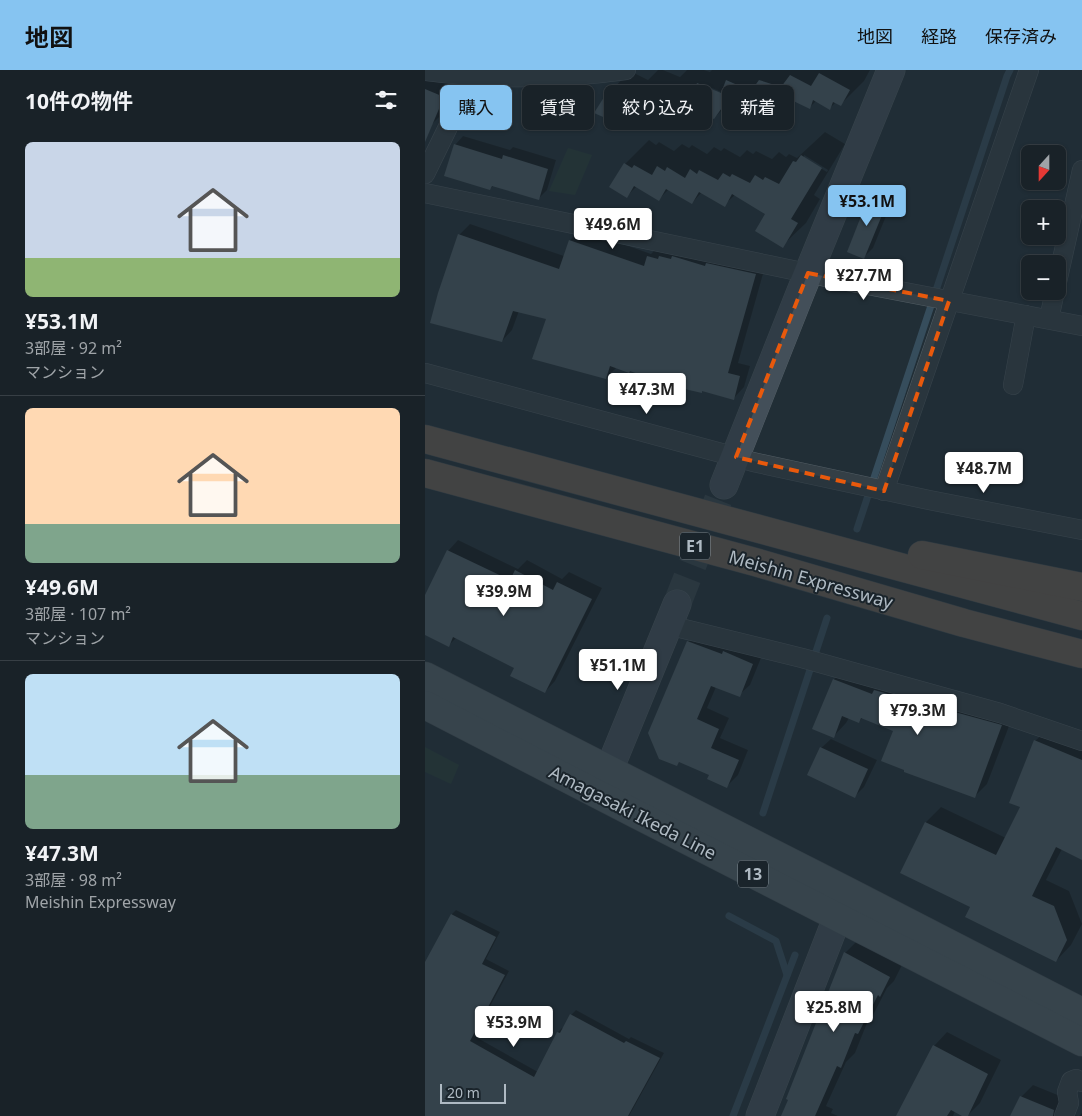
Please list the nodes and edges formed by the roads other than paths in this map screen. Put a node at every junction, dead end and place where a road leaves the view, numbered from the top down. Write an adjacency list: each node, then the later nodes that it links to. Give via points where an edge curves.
1 (626, 70): 5 (street, via 546,77)
2 (891, 70): 10 (street)
3 (1029, 70): 11 (street)
4 (425, 71): 5 (street)
5 (473, 76): 7 (street)
6 (1082, 170): 9 (street)
7 (425, 174)
8 (425, 193): 10 (street)
9 (1063, 255)
10 (808, 273): 11 (street); 19 (street)
11 (940, 299): 13 (street); 22 (street)
12 (1053, 300): 14 (street)
13 (1026, 315): 14 (street); 17 (street)
14 (1049, 319): 15 (street)
15 (1082, 326)
16 (425, 373): 19 (street)
17 (1013, 385)
18 (425, 439): 24 (highway, Meishin Expressway / E1)
19 (736, 457): 21 (street); 22 (street)
20 (425, 473): 28 (highway, Meishin Expressway / E1, via 755,562)
21 (725, 485)
22 (875, 489): 23 (street)
23 (1082, 530)
24 (790, 536): 25 (highway, E1, via 881,546); 27 (highway, Meishin Expressway / E1)
25 (1082, 587)
26 (673, 614): 33 (street, via 814,662 1000,713); 34 (street)
27 (1082, 616)
28 (964, 623): 29 (highway, Meishin Expressway / E1); 30 (highway, E1)
29 (1082, 654)
30 (1082, 672)
31 (425, 676): 34 (main road, Amagasaki Ikeda Line / 13)
32 (425, 705): 35 (main road, Amagasaki Ikeda Line / 13)
33 (1082, 741)
34 (609, 770): 35 (street); 36 (main road, Amagasaki Ikeda Line / 13)
35 (599, 795): 37 (main road, Amagasaki Ikeda Line / 13)
36 (847, 891): 37 (street); 38 (main road, Amagasaki Ikeda Line / 13)
37 (837, 917): 39 (main road, Amagasaki Ikeda Line / 13); 42 (street)
38 (1082, 1012)
39 (1082, 1042)
40 (1082, 1082): 41 (street, via 1077,1079 1071,1081 1067,1092)
41 (1072, 1104)
42 (761, 1116)

